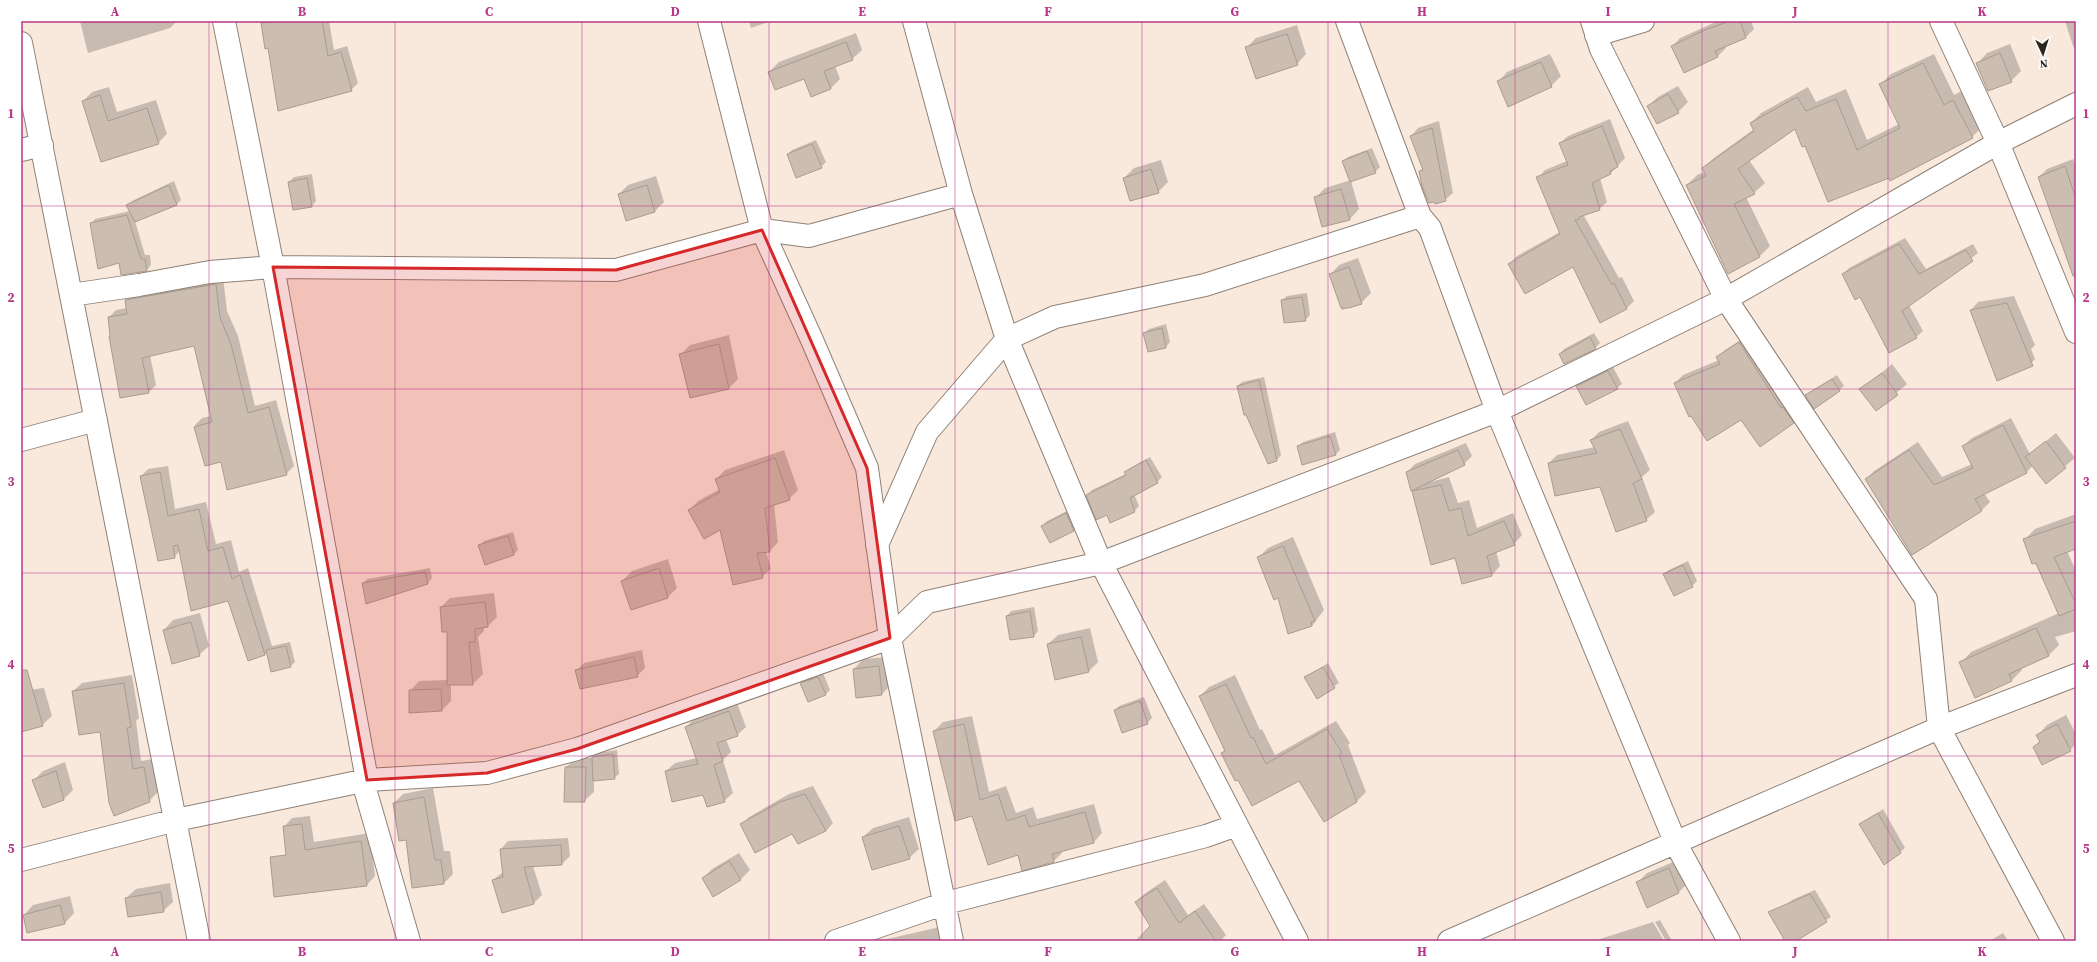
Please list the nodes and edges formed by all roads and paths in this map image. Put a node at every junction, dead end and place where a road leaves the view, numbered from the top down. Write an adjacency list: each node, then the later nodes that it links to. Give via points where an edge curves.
1 (224, 21): 15 (street)
2 (709, 21): 14 (street)
3 (914, 21): 12 (street)
4 (1347, 21): 13 (street)
5 (1643, 21): 7 (street)
6 (1941, 21): 10 (street)
7 (1594, 28): 18 (street, via 1601,49)
8 (21, 43): 11 (street)
9 (2076, 104): 10 (street)
10 (1998, 143): 16 (street); 18 (street)
11 (31, 148): 17 (street)
12 (961, 194): 14 (street, via 809,236); 20 (street)
13 (1420, 216): 20 (street, via 1205,285 1055,318); 21 (street, via 1430,228)
14 (762, 230): 15 (street, via 616,270); 24 (street, via 867,468)
15 (273, 267): 17 (street, via 210,272); 29 (street)
16 (2068, 288): 19 (street)
17 (71, 295): 22 (street)
18 (1726, 299): 21 (street); 28 (street, via 1926,599)
19 (2076, 332)
20 (1008, 339): 24 (street, via 927,432); 25 (street)
21 (1497, 411): 25 (street); 32 (street)
22 (96, 420): 23 (street); 30 (street)
23 (21, 440)
24 (877, 546): 26 (street)
25 (1101, 563): 26 (street, via 927,602); 31 (street)
26 (890, 638): 29 (street, via 577,749 487,773); 34 (street)
27 (2076, 674): 28 (street)
28 (1939, 728): 32 (street); 42 (street)
29 (367, 780): 30 (street); 37 (street, via 363,782)
30 (176, 820): 33 (street); 36 (street)
31 (1238, 825): 34 (street, via 1198,838); 40 (street)
32 (1676, 844): 35 (street); 41 (street)
33 (21, 860)
34 (946, 903): 38 (street); 39 (street)
35 (1728, 940)
36 (199, 941)
37 (409, 941)
38 (836, 941)
39 (952, 941)
40 (1297, 941)
41 (1449, 941)
42 (2053, 941)

